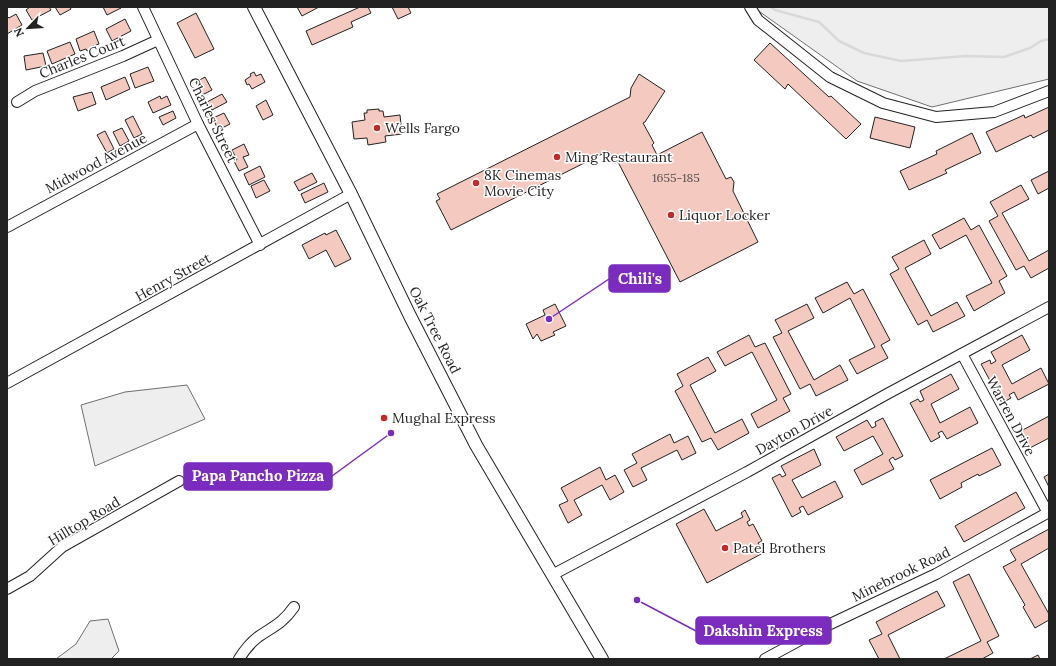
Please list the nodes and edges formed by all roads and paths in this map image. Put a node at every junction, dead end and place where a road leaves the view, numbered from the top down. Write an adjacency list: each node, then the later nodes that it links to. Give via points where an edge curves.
1 (143, 7): 4 (street, Charles Street)
2 (254, 7): 8 (main road, Oak Tree Road)
3 (750, 7): 5 (street, via 758,20 830,78 883,103 936,117 994,112)
4 (158, 40): 6 (street, Charles Court, via 35,91); 7 (street, Charles Street)
5 (1049, 91)
6 (17, 102)
7 (198, 124): 9 (street, Midwood Avenue); 10 (street, Charles Street)
8 (351, 194): 10 (street, Henry Street); 16 (main road, Oak Tree Road, via 476,445)
9 (7, 227)
10 (260, 245): 13 (street, Henry Street)
11 (1049, 307): 12 (street, Dayton Drive)
12 (962, 354): 15 (street, Warren Drive); 16 (street, Dayton Drive)
13 (7, 383)
14 (179, 481): 17 (street, Hilltop Road, via 62,547 30,576)
15 (1048, 513): 21 (street, Minebrook Road, via 936,574 826,626)
16 (552, 575): 20 (main road, Oak Tree Road)
17 (7, 589)
18 (294, 607): 19 (street, via 287,618 256,638)
19 (239, 659)
20 (602, 659)
21 (765, 659)

